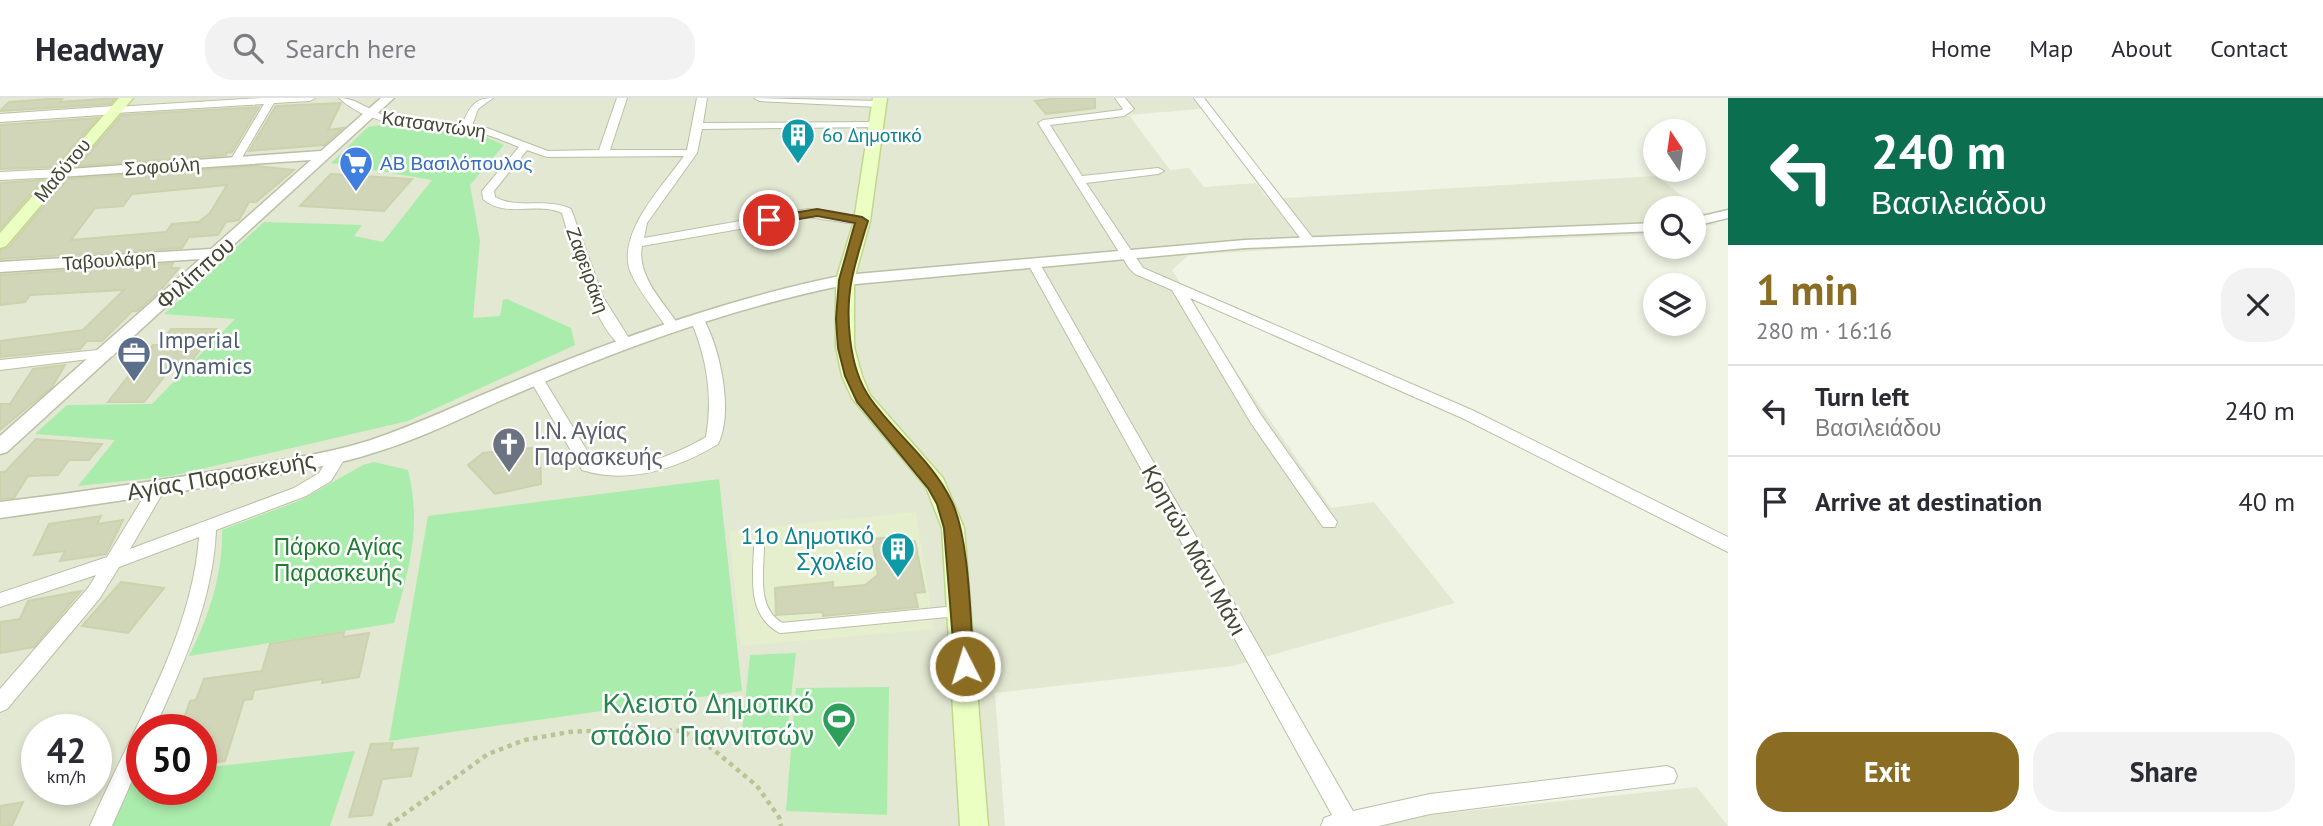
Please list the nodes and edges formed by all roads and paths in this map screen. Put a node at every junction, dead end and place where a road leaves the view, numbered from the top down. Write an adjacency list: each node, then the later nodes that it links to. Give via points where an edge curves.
1 (125, 98): 13 (main road, Μαδύτου)
2 (310, 98): 11 (street)
3 (344, 98): 14 (street, Κατσαντώνη)
4 (388, 98): 14 (street, Φιλίππου)
5 (488, 98): 17 (street, via 474,108)
6 (622, 98): 21 (street)
7 (702, 98): 16 (street)
8 (760, 98): 12 (street)
9 (1120, 98): 26 (street, via 1129,109 1124,113 1042,123)
10 (1199, 98): 31 (street)
11 (272, 99): 13 (street); 22 (street)
12 (878, 109): 16 (street); 29 (main road)
13 (115, 110): 15 (street); 24 (main road, Μαδύτου)
14 (370, 114): 17 (street, Κατσαντώνη); 20 (street, Φιλίππου)
15 (0, 117)
16 (698, 127): 19 (street)
17 (466, 128): 18 (street, Κατσαντώνη, via 493,132)
18 (525, 146): 21 (street, Κατσαντώνη, via 558,155); 42 (street, Ζαφειράκη, via 488,191 489,199 503,206 558,206 567,211 599,307)
19 (692, 153): 21 (street, Κατσαντώνη); 33 (street, via 645,214)
20 (323, 155): 22 (street, Σοφούλη); 34 (street, Φιλίππου)
21 (603, 155)
22 (235, 161): 24 (street, Σοφούλη)
23 (1158, 171): 26 (street)
24 (60, 173): 25 (street, Σοφούλη); 32 (main road, Μαδύτου)
25 (0, 176)
26 (1079, 180): 35 (street)
27 (1728, 214): 28 (street)
28 (1706, 219)
29 (862, 221): 33 (street, via 808,213); 38 (main road)
30 (1643, 227): 31 (street, Αγίας Παρασκευής)
31 (1308, 240): 35 (street, Αγίας Παρασκευής)
32 (0, 243)
33 (636, 243): 41 (street, via 637,272)
34 (218, 253): 37 (street, Ταβουλάρη); 43 (street, Φιλίππου)
35 (1128, 255): 36 (street, Αγίας Παρασκευής); 39 (street, via 1139,271)
36 (1034, 264): 38 (street, Αγίας Παρασκευής); 61 (street, Κρητών Μάνι Μάνι)
37 (0, 267)
38 (845, 280): 40 (street, Αγίας Παρασκευής); 56 (main road, via 845,348 852,376 862,398 935,484 945,504 953,528)
39 (1176, 286): 50 (street, via 1256,419); 52 (street, via 1468,414)
40 (698, 321): 41 (street, Αγίας Παρασκευής); 45 (street, via 715,376 713,440 660,463 603,471 587,466)
41 (674, 328): 42 (street, Αγίας Παρασκευής)
42 (625, 344): 45 (street, Αγίας Παρασκευής)
43 (108, 352): 44 (street); 46 (street, Φιλίππου)
44 (0, 365)
45 (536, 378): 47 (street, Αγίας Παρασκευής, via 438,423)
46 (0, 447)
47 (340, 455): 48 (street, Αγίας Παρασκευής); 51 (street, via 316,485)
48 (157, 489): 49 (street, Αγίας Παρασκευής); 54 (street)
49 (0, 510)
50 (1329, 522)
51 (208, 527): 54 (street); 58 (street, via 206,572 192,621)
52 (1728, 545)
53 (759, 548): 56 (lane, via 761,604 769,621 781,628)
54 (113, 562): 55 (street); 57 (street, via 94,593)
55 (0, 600)
56 (960, 611): 65 (main road)
57 (0, 703)
58 (151, 714)
59 (126, 770): 62 (street)
60 (1667, 776): 61 (street, via 1430,804)
61 (1340, 824)
62 (101, 826)
63 (388, 826): 64 (path, via 488,754 525,740 569,732 629,729 682,731 709,746 757,786)
64 (781, 826)
65 (974, 826)

